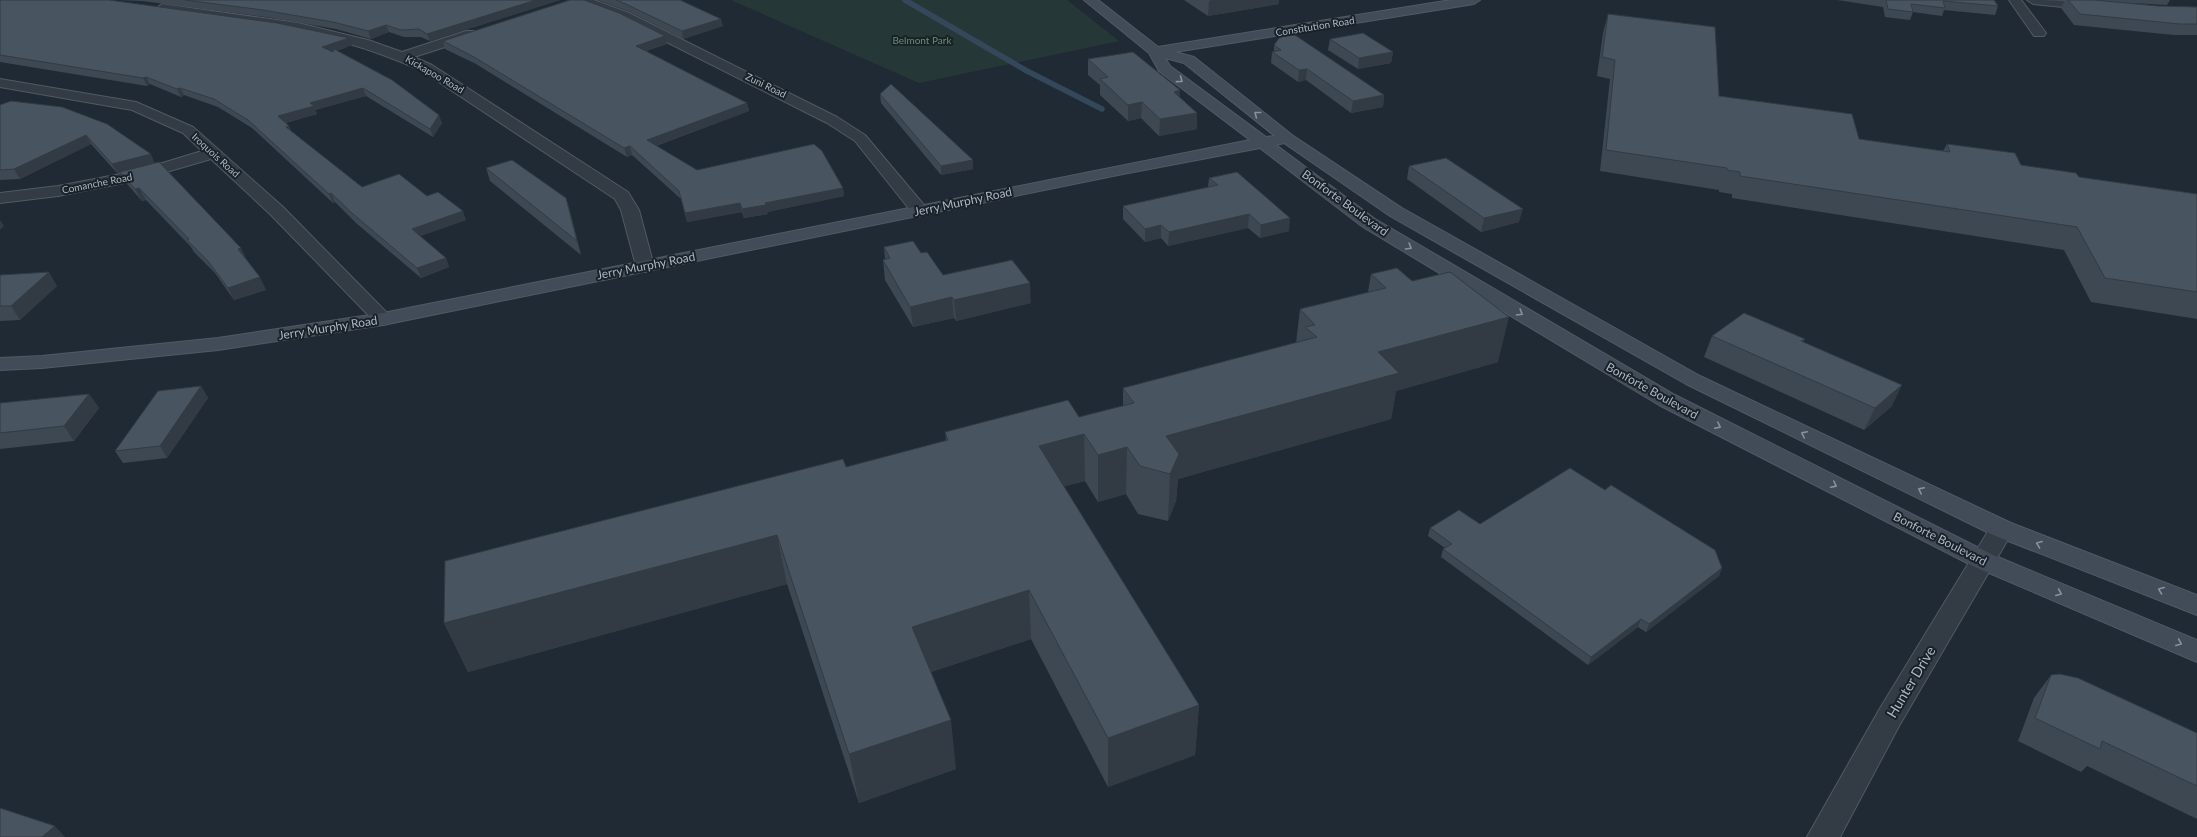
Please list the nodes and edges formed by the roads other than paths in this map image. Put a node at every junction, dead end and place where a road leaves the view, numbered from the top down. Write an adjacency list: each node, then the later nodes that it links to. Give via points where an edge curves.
1 (1090, 0): 10 (main road, Bonforte Boulevard)
2 (1474, 0): 10 (main road, Constitution Road)
3 (2015, 0): 9 (street)
4 (2033, 0): 7 (street)
5 (577, 1): 17 (street, Zuni Road, via 639,23 832,120 860,138)
6 (146, 6): 11 (street, Kickapoo Road, via 309,28 343,36)
7 (2108, 7)
8 (487, 29): 11 (street)
9 (2039, 33)
10 (1155, 51): 13 (main road, Bonforte Boulevard, one-way to 10, via 1189,60); 14 (main road, Bonforte Boulevard, one-way to 14, via 1164,68)
11 (403, 56): 18 (street, Kickapoo Road, via 450,82 622,196 630,210)
12 (0, 83): 15 (street, Iroquois Road, via 136,106 188,130)
13 (1287, 138): 14 (main road, Jerry Murphy Road); 21 (main road, Bonforte Boulevard, one-way to 13, via 1693,380 1396,212)
14 (1263, 142): 17 (main road, Jerry Murphy Road); 22 (main road, Bonforte Boulevard, one-way to 22, via 1369,223 1599,362 1667,400)
15 (214, 153): 16 (street, Comanche Road, via 139,175 58,191); 19 (street, Iroquois Road, via 277,211)
16 (0, 198)
17 (920, 211): 18 (main road, Jerry Murphy Road)
18 (646, 266): 19 (main road, Jerry Murphy Road)
19 (383, 319): 20 (main road, Jerry Murphy Road, via 218,344)
20 (0, 364)
21 (2002, 529): 22 (street, Hunter Drive); 23 (main road, Bonforte Boulevard, one-way to 21)
22 (1984, 561): 24 (main road, Bonforte Boulevard, one-way to 24); 25 (street, Hunter Drive, via 1889,718)
23 (2197, 605)
24 (2197, 651)
25 (1824, 837)

